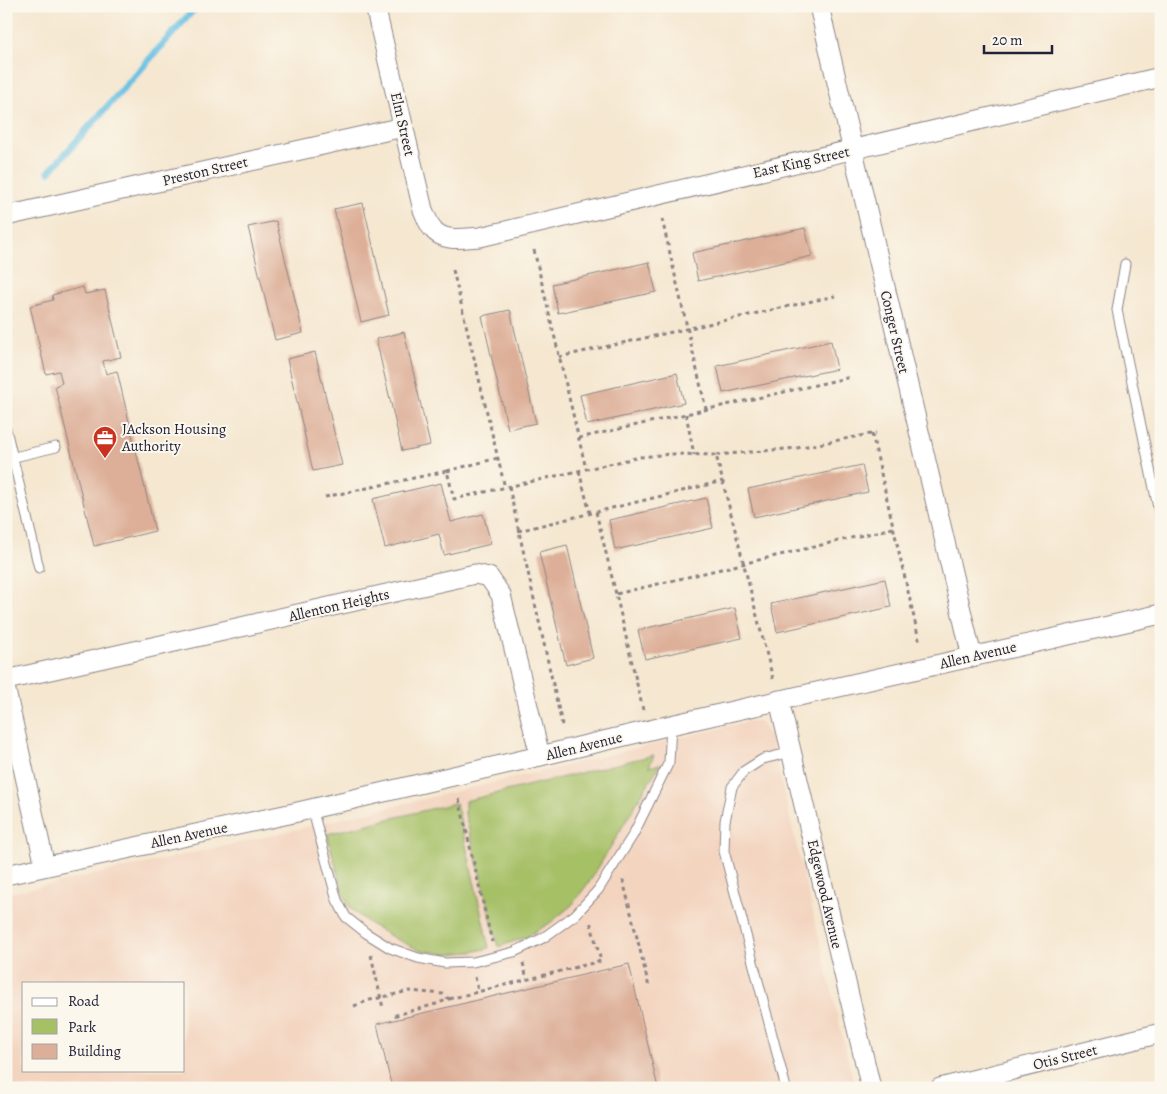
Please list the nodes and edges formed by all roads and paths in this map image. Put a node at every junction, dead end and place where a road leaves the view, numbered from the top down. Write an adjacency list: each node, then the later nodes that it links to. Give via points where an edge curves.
1 (375, 6): 4 (street, Elm Street)
2 (819, 6): 5 (street, Conger Street)
3 (1161, 77): 5 (street, East King Street)
4 (403, 127): 6 (street, Preston Street); 8 (street, Elm Street, via 423,210 432,228)
5 (853, 150): 8 (street, East King Street, via 480,237 456,239); 41 (street, Conger Street)
6 (6, 216)
7 (662, 218): 13 (path)
8 (442, 236)
9 (534, 250): 14 (path)
10 (1125, 264): 33 (lane, via 1117,310)
11 (453, 270): 24 (path)
12 (835, 296): 13 (path)
13 (688, 329): 14 (path); 16 (path)
14 (560, 357): 19 (path)
15 (851, 377): 16 (path)
16 (706, 410): 17 (path)
17 (686, 414): 19 (path); 21 (path)
18 (6, 429): 23 (lane)
19 (579, 438): 25 (path)
20 (56, 447): 23 (lane)
21 (694, 455): 22 (path); 25 (path, via 640,457)
22 (716, 455): 28 (path); 34 (path, via 797,448 874,434)
23 (10, 458): 37 (lane)
24 (498, 458): 26 (path); 29 (path)
25 (586, 469): 27 (path)
26 (448, 471): 29 (path, via 454,499); 30 (path)
27 (579, 471): 29 (path); 32 (path)
28 (723, 481): 31 (path); 36 (path)
29 (507, 487): 35 (path)
30 (325, 497)
31 (596, 512): 32 (path); 38 (path)
32 (590, 513): 35 (path)
33 (1161, 522)
34 (893, 528): 36 (path); 40 (path)
35 (518, 530): 48 (path)
36 (744, 564): 38 (path); 42 (path)
37 (40, 568)
38 (616, 594): 46 (path)
39 (1161, 614): 41 (street, Allen Avenue)
40 (920, 644)
41 (972, 657): 45 (street, Allen Avenue)
42 (773, 679)
43 (6, 680): 50 (street, Allenton Heights, via 475,574 489,578 501,594)
44 (6, 691): 53 (street)
45 (779, 700): 47 (street, Allen Avenue); 49 (street, Edgewood Avenue)
46 (643, 710)
47 (671, 725): 50 (street, Allen Avenue); 56 (lane, via 669,762 633,835 598,890)
48 (563, 729)
49 (792, 752): 66 (lane, via 763,759 744,771 732,786 724,821 724,851); 67 (street, Edgewood Avenue)
50 (540, 756): 52 (street, Allen Avenue)
51 (459, 799): 58 (path)
52 (312, 808): 53 (street, Allen Avenue); 57 (lane, via 336,900 346,917)
53 (45, 866): 54 (street, Allen Avenue)
54 (6, 875)
55 (623, 879): 59 (path)
56 (582, 908): 58 (lane, via 543,938); 61 (path, via 589,918 601,961)
57 (372, 936): 58 (lane, via 390,948 445,963); 60 (path, via 370,950)
58 (496, 957)
59 (649, 987)
60 (381, 998): 61 (path, via 409,991 443,994); 62 (path); 63 (path)
61 (450, 999): 64 (path)
62 (354, 1006)
63 (383, 1008)
64 (393, 1016)
65 (1161, 1033): 68 (street, Otis Street)
66 (786, 1088)
67 (871, 1088)
68 (940, 1088)

